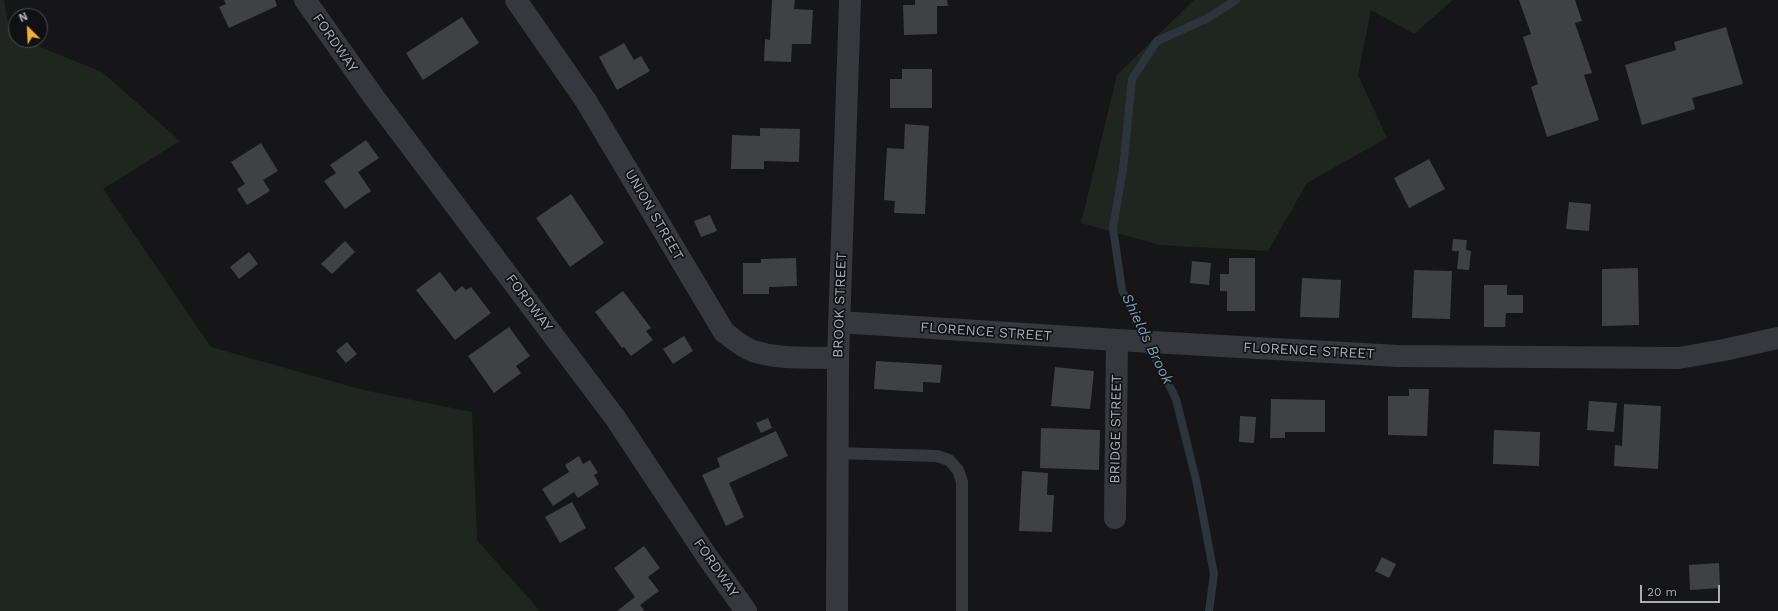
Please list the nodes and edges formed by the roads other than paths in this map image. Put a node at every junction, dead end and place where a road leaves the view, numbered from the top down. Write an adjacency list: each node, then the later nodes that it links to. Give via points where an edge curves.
1 (305, 0): 10 (street, FORDWAY, via 376,100 616,419)
2 (516, 0): 7 (street, UNION STREET, via 586,101 724,332 752,351 771,355)
3 (850, 0): 4 (street, BROOK STREET)
4 (839, 322): 6 (street, FLORENCE STREET); 7 (street, BROOK STREET)
5 (1778, 338): 6 (street, FLORENCE STREET, via 1679,358 1622,359 1398,356)
6 (1125, 341): 9 (street, BRIDGE STREET)
7 (838, 358): 8 (street, BROOK STREET)
8 (838, 453): 11 (street, BROOK STREET); 12 (lane, via 937,456 949,460 958,470 962,482 963,502)
9 (1115, 518)
10 (746, 611)
11 (837, 611)
12 (962, 611)

